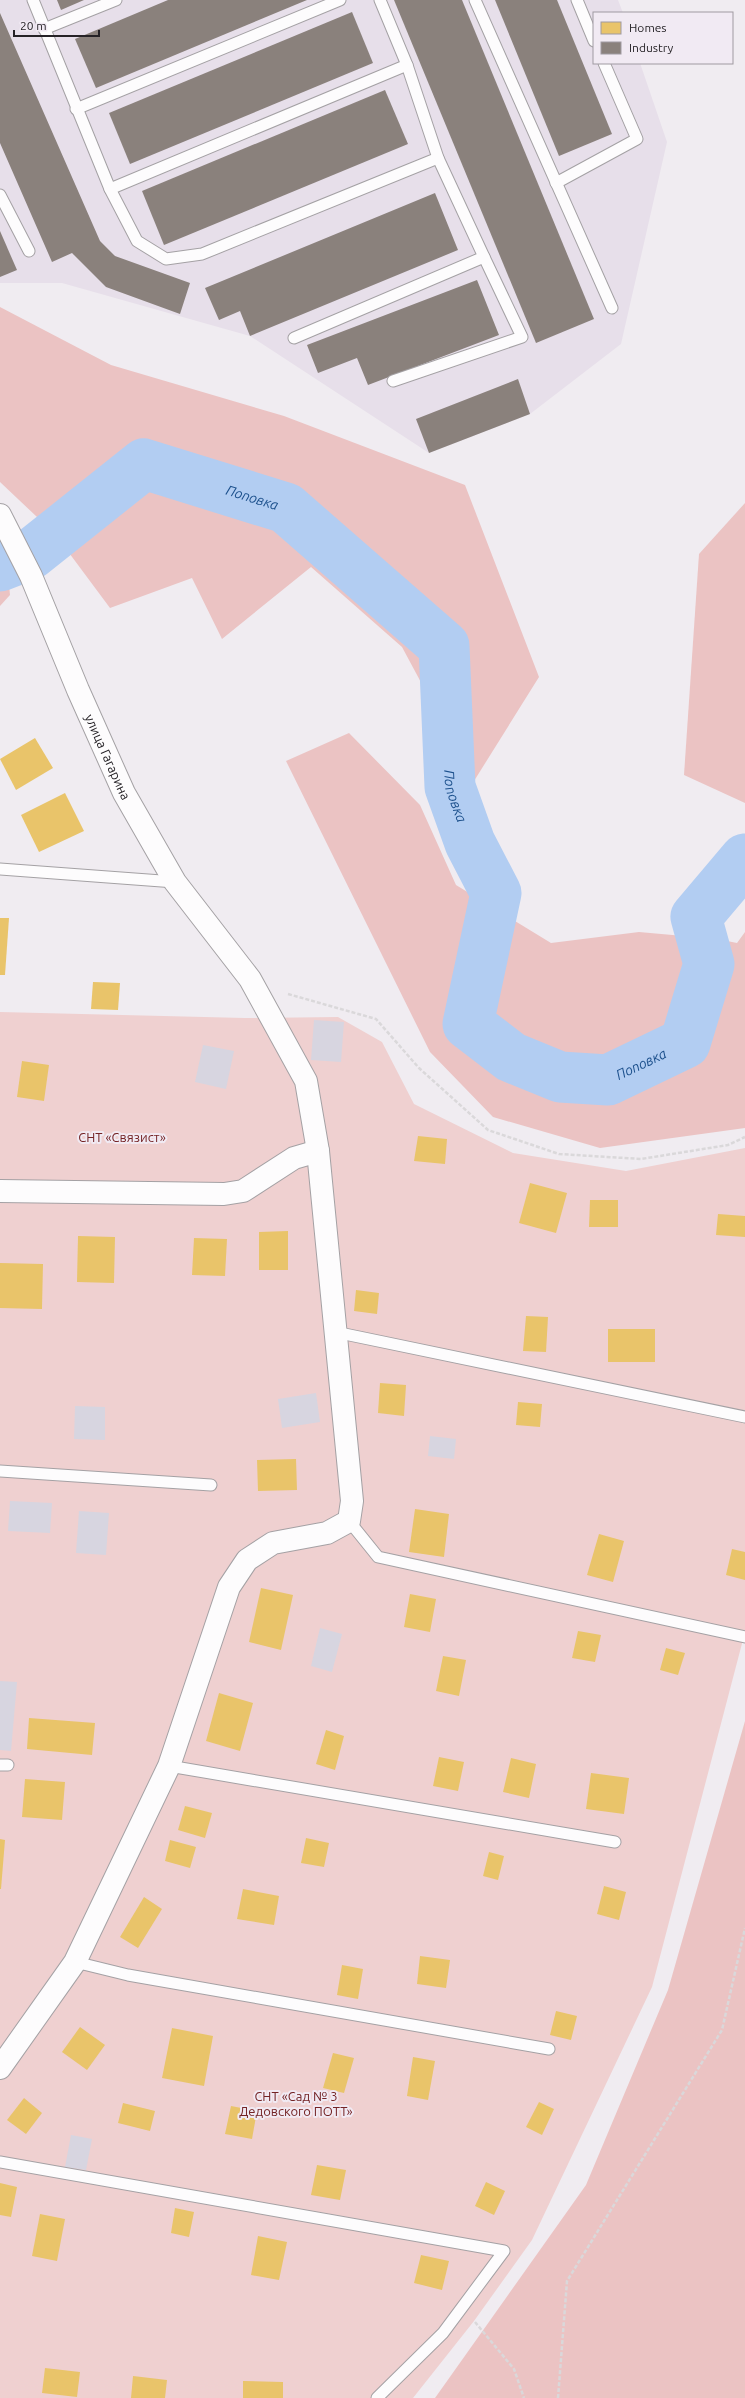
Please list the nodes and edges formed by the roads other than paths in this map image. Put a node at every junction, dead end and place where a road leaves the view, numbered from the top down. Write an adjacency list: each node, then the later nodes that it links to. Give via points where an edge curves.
1 (33, 0): 7 (lane)
2 (116, 0): 7 (lane)
3 (340, 0): 11 (lane)
4 (380, 0): 10 (lane)
5 (475, 0): 13 (lane)
6 (576, 0): 8 (lane)
7 (44, 29): 11 (lane)
8 (593, 38)
9 (604, 64): 13 (lane, via 637,139)
10 (407, 65): 12 (lane); 14 (lane)
11 (76, 109): 14 (lane)
12 (438, 158): 14 (lane, via 202,254 166,259 138,241); 17 (lane)
13 (556, 183): 18 (lane)
14 (110, 189)
15 (0, 195): 16 (lane)
16 (29, 252)
17 (484, 257): 19 (lane); 20 (lane, via 522,337)
18 (612, 308)
19 (294, 338)
20 (392, 381)
21 (0, 515): 23 (street, улица Гагарина, via 31,576 124,793)
22 (0, 869): 23 (lane)
23 (175, 882): 24 (street, улица Гагарина, via 250,979 306,1081)
24 (318, 1151): 25 (street, via 294,1158 243,1191 224,1194); 26 (street, улица Гагарина)
25 (0, 1192)
26 (335, 1332): 27 (lane); 30 (street, улица Гагарина, via 352,1501)
27 (745, 1417)
28 (0, 1471): 29 (lane)
29 (211, 1486)
30 (349, 1521): 31 (lane, via 378,1557); 32 (street, via 327,1533 273,1543 247,1560 229,1587)
31 (745, 1637)
32 (169, 1766): 33 (lane); 34 (street)
33 (615, 1842)
34 (75, 1962): 35 (lane, via 128,1975); 36 (street)
35 (549, 2049)
36 (0, 2068)
37 (0, 2162): 38 (lane, via 504,2251 443,2333)
38 (377, 2398)

